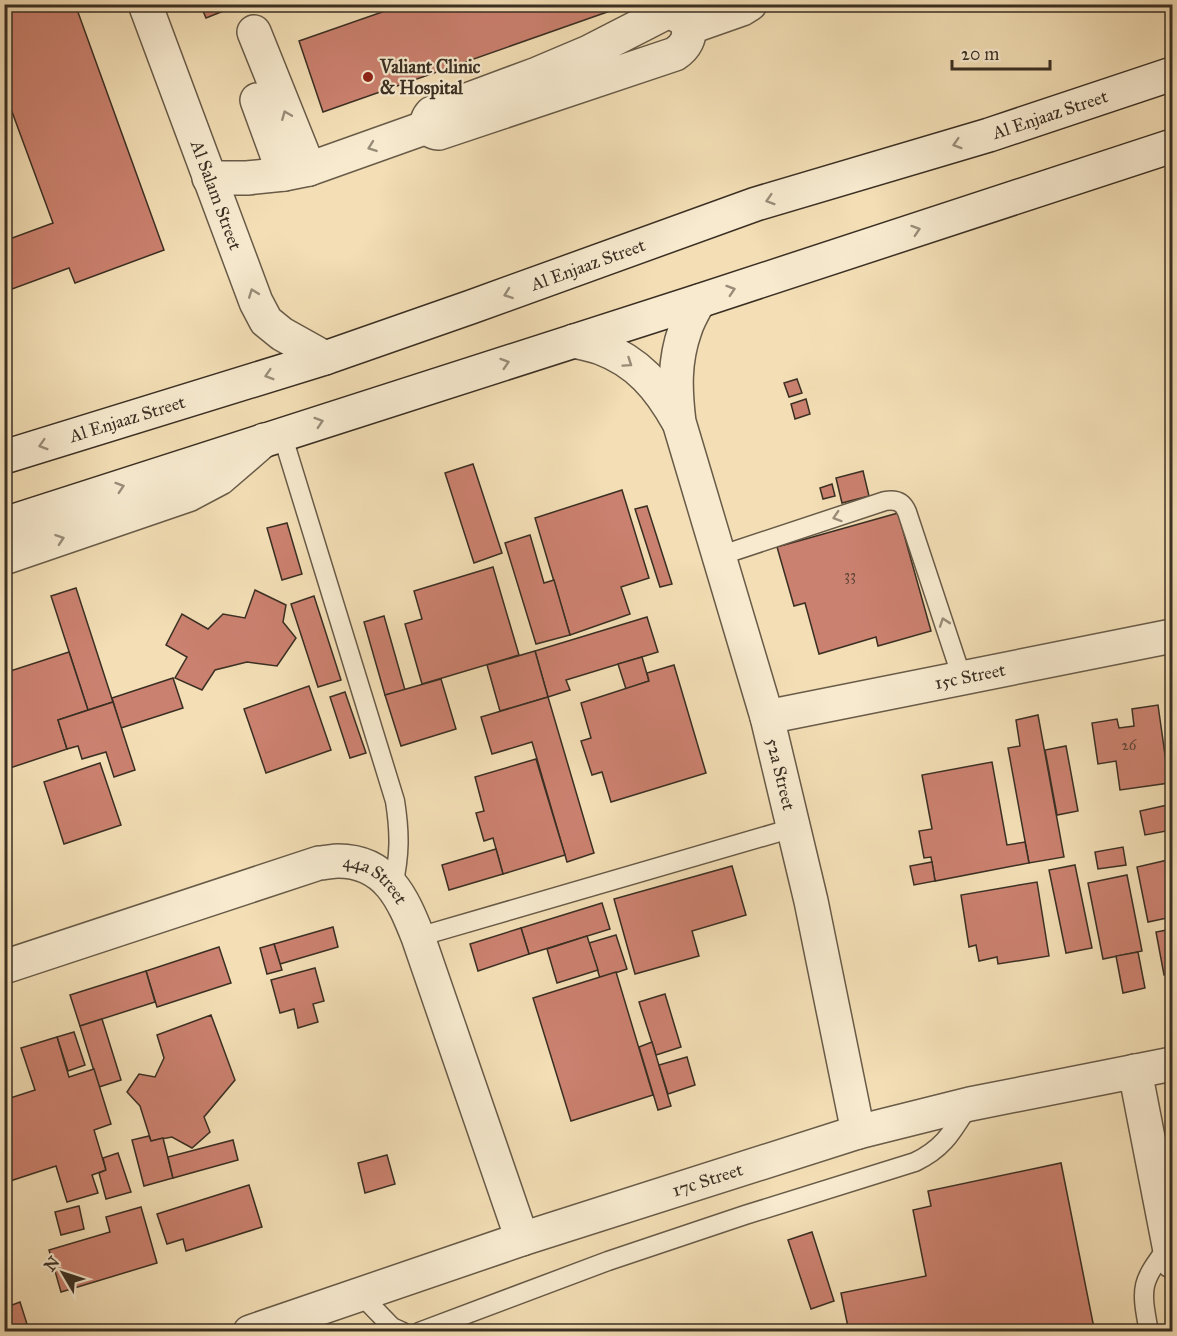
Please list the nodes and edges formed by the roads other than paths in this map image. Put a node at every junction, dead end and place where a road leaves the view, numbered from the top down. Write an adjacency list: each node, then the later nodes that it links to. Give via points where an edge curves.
1 (145, 4): 8 (street, Al Salam Street)
2 (750, 4): 3 (street)
3 (700, 18): 7 (street, one-way to 7, via 682,50 675,54 439,133 427,127)
4 (243, 34): 7 (street)
5 (1173, 74): 11 (street, Al Enjaaz Street, one-way to 11, via 989,135 756,204)
6 (1173, 146): 9 (street, one-way to 6)
7 (296, 172): 8 (street)
8 (209, 178): 11 (street, Al Salam Street, one-way to 8, via 266,321)
9 (699, 301): 10 (street); 12 (street, 52a Street, via 685,329 677,359)
10 (574, 341): 12 (street, 52a Street, one-way to 12, via 601,348 633,366 665,398); 13 (street, one-way to 10)
11 (325, 358): 14 (street, Al Enjaaz Street, one-way to 14)
12 (678, 422): 16 (street, 52a Street)
13 (273, 437): 15 (street, one-way to 13); 17 (street, one-way to 13, via 188,495 220,478); 22 (lane, via 395,801 400,844)
14 (4, 457)
15 (4, 524)
16 (719, 556): 19 (lane, one-way to 16, via 907,512 899,501 885,501); 20 (street, 52a Street)
17 (4, 558)
18 (1173, 636): 19 (street, 15c Street)
19 (962, 678): 20 (street, 15c Street)
20 (767, 717): 21 (street, 52a Street)
21 (794, 828): 23 (lane); 28 (street, 52a Street)
22 (393, 886): 23 (street, 44a Street); 24 (street, 44a Street, via 360,864 319,863)
23 (418, 937): 29 (street, 44a Street)
24 (4, 967)
25 (1173, 1064): 26 (street, 17c Street)
26 (1135, 1071): 27 (street, 17c Street); 30 (street)
27 (970, 1104): 28 (street, 17c Street); 34 (lane, via 941,1146 915,1162 608,1261)
28 (858, 1132): 29 (street, 17c Street)
29 (522, 1239): 31 (street, 17c Street)
30 (1171, 1253): 35 (lane, via 1150,1271 1146,1281 1143,1303)
31 (360, 1294): 32 (street, 17c Street); 33 (lane, via 392,1327)
32 (251, 1331)
33 (403, 1332)
34 (419, 1332)
35 (1149, 1332)

